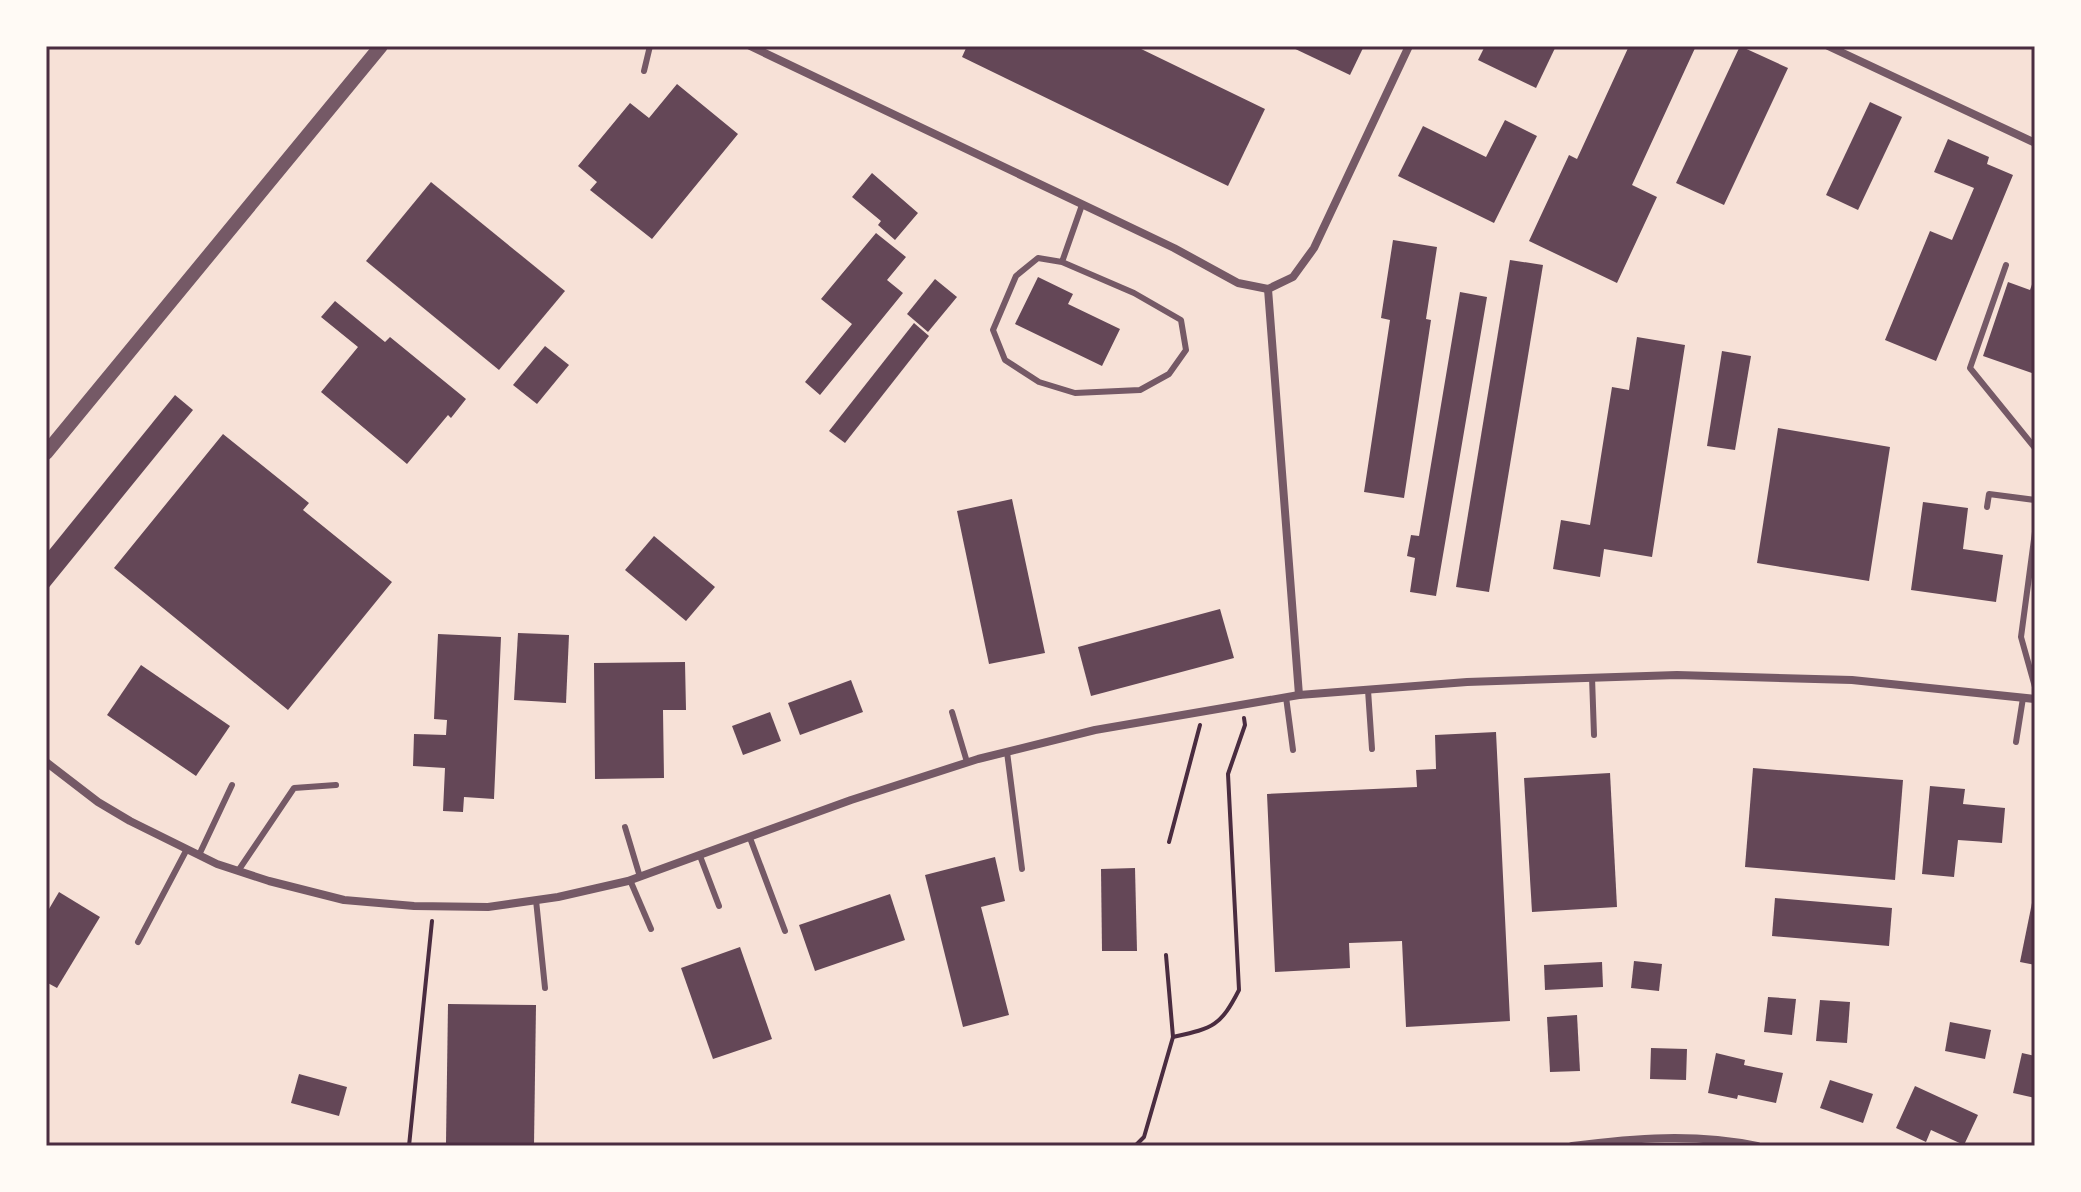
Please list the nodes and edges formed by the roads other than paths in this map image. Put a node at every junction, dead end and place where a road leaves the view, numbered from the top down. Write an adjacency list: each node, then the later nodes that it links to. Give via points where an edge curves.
1 (381, 46): 13 (street)
2 (650, 46): 6 (lane)
3 (750, 46): 8 (street)
4 (1409, 46): 11 (street, via 1314,248 1293,277)
5 (1828, 46): 7 (street)
6 (644, 71)
7 (2035, 143)
8 (1082, 205): 9 (lane); 11 (street, via 1238,283)
9 (1062, 262): 9 (lane, via 1181,320 1186,350 1169,374 1140,390 1075,393 1039,382 1005,360 993,330 1016,276 1038,258)
10 (2006, 265): 12 (lane, via 1970,368)
11 (1268, 289): 20 (street)
12 (2035, 448)
13 (46, 453)
14 (2035, 500): 15 (lane, via 1989,494)
15 (1987, 507)
16 (2035, 532): 18 (lane, via 2021,637)
17 (1592, 677): 19 (street); 22 (street, via 1846,679); 25 (lane)
18 (2035, 687)
19 (1368, 690): 20 (street); 27 (lane)
20 (1299, 695): 21 (street)
21 (1286, 697): 28 (lane); 29 (street, via 1095,730)
22 (2023, 698): 23 (street); 26 (lane)
23 (2035, 699)
24 (952, 712): 31 (lane)
25 (1594, 735)
26 (2016, 742)
27 (1372, 749)
28 (1293, 750)
29 (1007, 752): 31 (street); 39 (lane)
30 (46, 762): 36 (street, via 98,802)
31 (967, 762): 35 (street)
32 (232, 785): 37 (lane)
33 (336, 785): 40 (lane, via 294,788)
34 (625, 827): 41 (lane)
35 (750, 838): 38 (street); 46 (lane)
36 (187, 849): 37 (street); 47 (lane)
37 (199, 855): 40 (street)
38 (700, 856): 41 (street); 44 (lane)
39 (1022, 869)
40 (238, 871): 43 (street, via 344,900 488,907)
41 (640, 877): 42 (street)
42 (630, 880): 43 (street); 45 (lane)
43 (536, 900): 48 (lane)
44 (719, 906)
45 (651, 929)
46 (785, 931)
47 (138, 942)
48 (545, 988)
49 (1572, 1146): 50 (street, via 1665,1137)
50 (1757, 1146)

